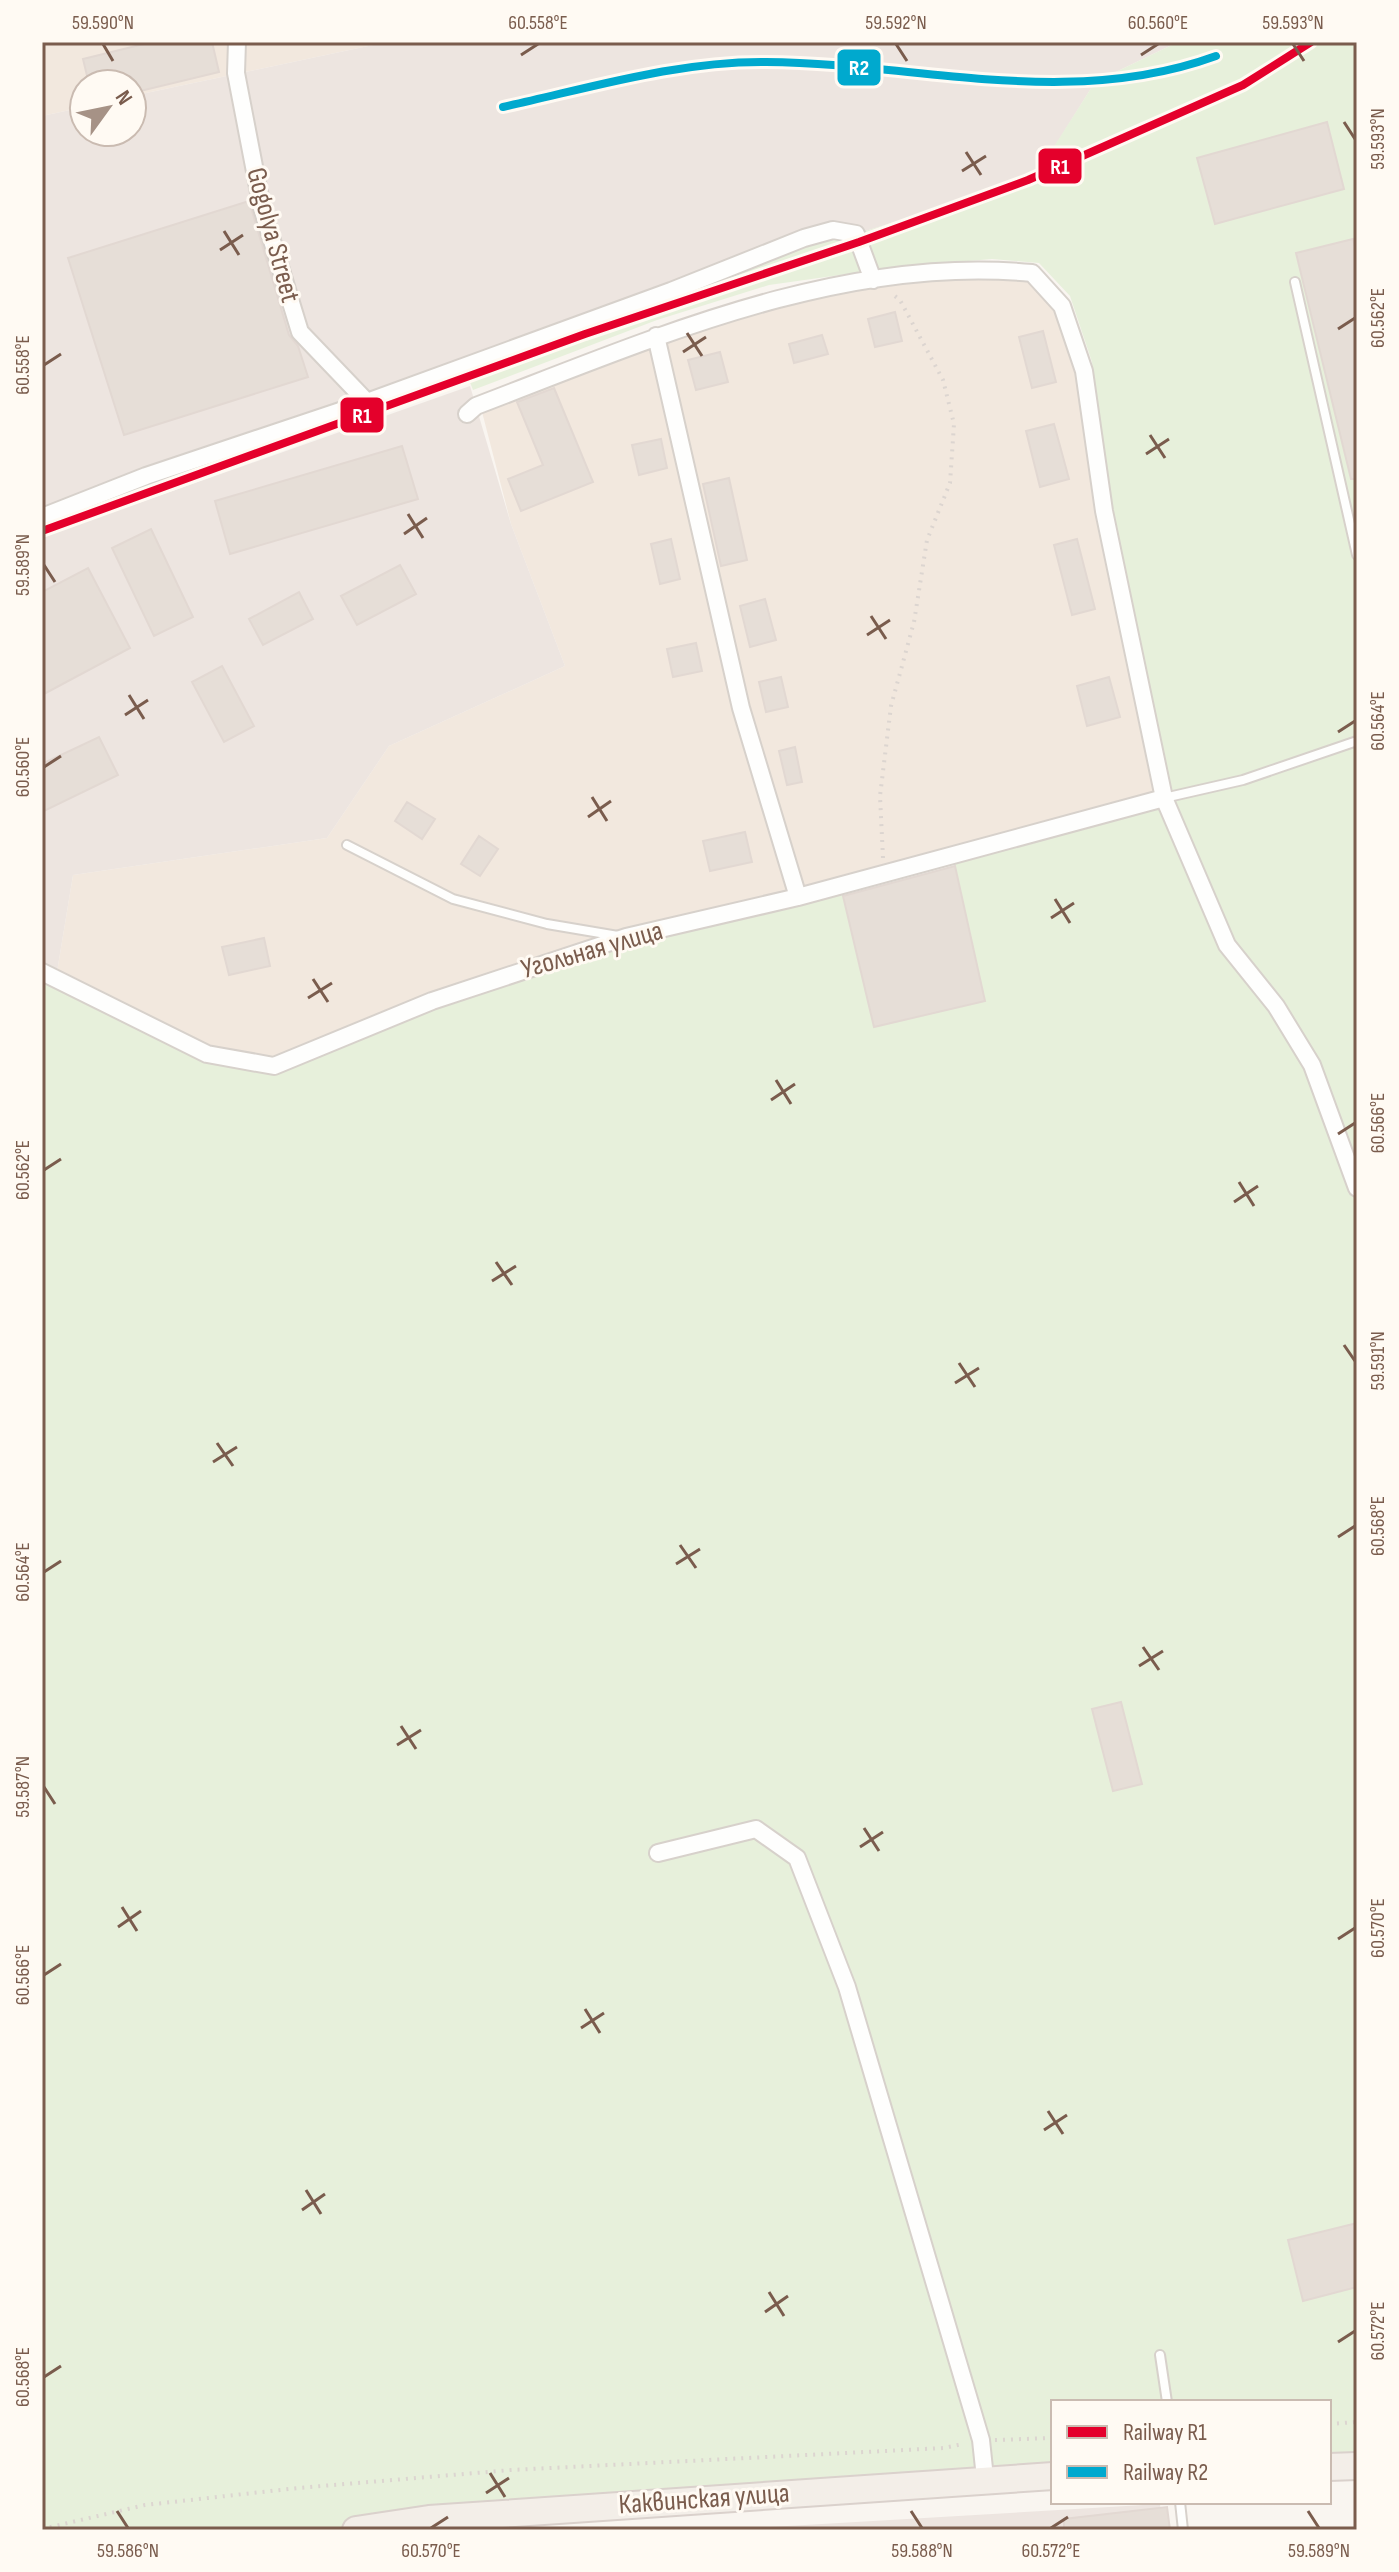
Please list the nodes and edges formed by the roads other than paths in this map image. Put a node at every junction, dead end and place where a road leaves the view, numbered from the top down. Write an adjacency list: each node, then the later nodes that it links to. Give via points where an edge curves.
1 (237, 42): 5 (street, Gogolya Street, via 236,73 262,208 300,332)
2 (873, 280): 4 (street); 5 (street, via 856,234 833,230); 10 (street, via 984,268 1032,273 1062,306 1084,371 1104,511)
3 (1295, 282): 8 (lane)
4 (656, 336): 6 (street); 12 (street, via 741,708)
5 (367, 402): 7 (street)
6 (467, 414)
7 (42, 517)
8 (1357, 555)
9 (1357, 741): 10 (lane, via 1243,780)
10 (1164, 798): 12 (street, Угольная улица); 15 (street, via 1227,945 1276,1006 1312,1065)
11 (347, 845): 13 (lane, via 453,899 547,924)
12 (798, 897): 13 (street, Угольная улица)
13 (626, 937): 14 (street, Угольная улица, via 432,1001 274,1066 207,1054)
14 (42, 972)
15 (1357, 1188)
16 (658, 1853): 22 (street, via 756,1829 797,1858 847,1987 981,2440)
17 (1160, 2355): 18 (lane)
18 (1167, 2400)
19 (1357, 2466): 20 (main road)
20 (1331, 2467)
21 (1051, 2476): 22 (main road, Каквинская улица)
22 (985, 2478): 24 (main road, Каквинская улица)
23 (1180, 2504): 26 (lane)
24 (429, 2525): 25 (main road, Каквинская улица)
25 (356, 2530)
26 (1183, 2530)

